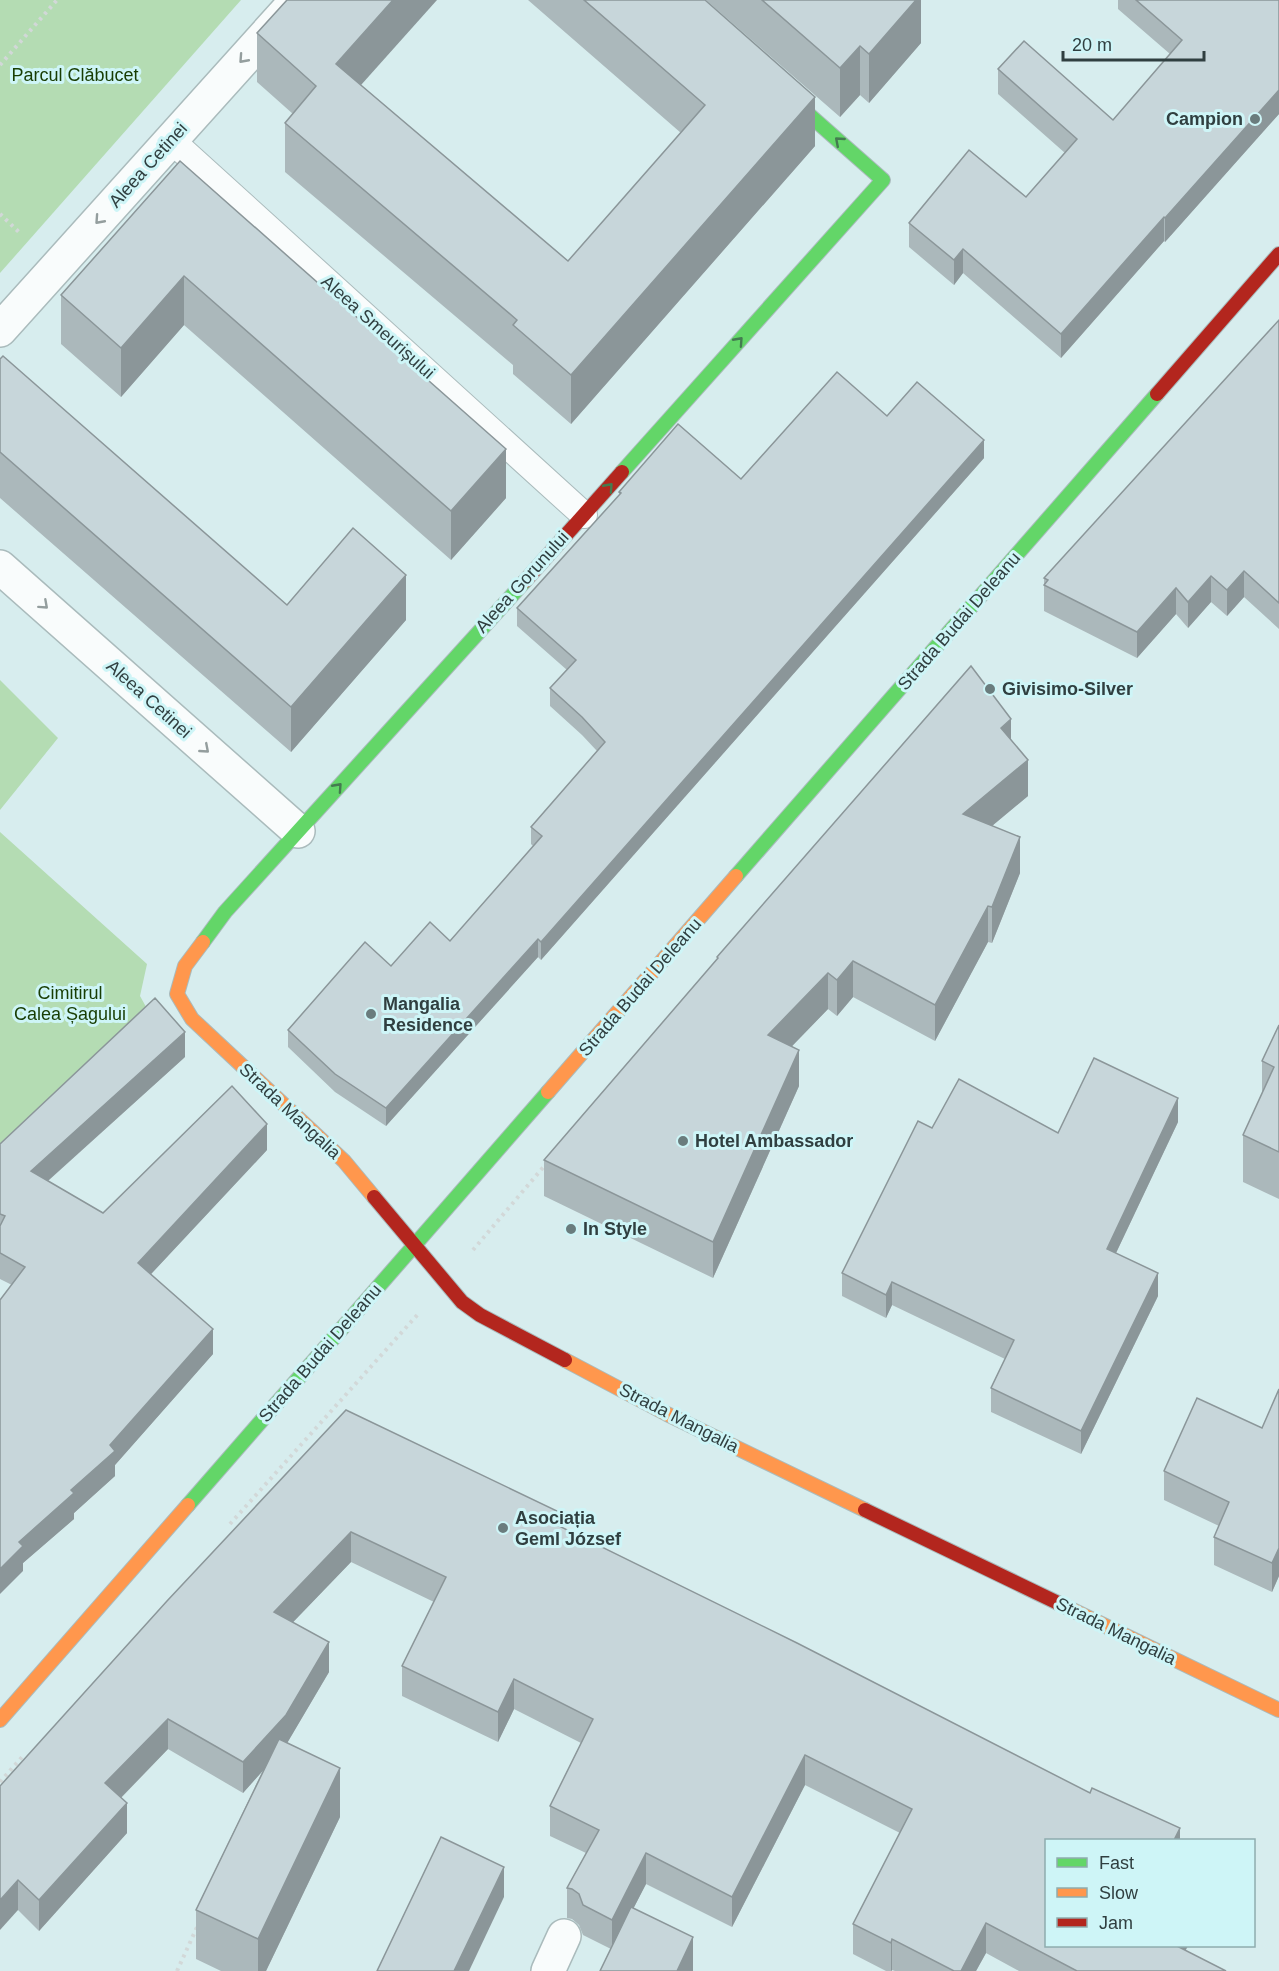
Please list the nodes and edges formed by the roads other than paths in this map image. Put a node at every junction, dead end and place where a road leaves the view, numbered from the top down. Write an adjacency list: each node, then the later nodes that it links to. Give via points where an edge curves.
1 (297, 0): 3 (street, Aleea Cetinei, one-way to 3)
2 (767, 78): 6 (street, Aleea Gorunului, one-way to 2, via 883,180)
3 (171, 140): 5 (street, Aleea Cetinei, one-way to 5); 6 (lane, Aleea Smeurișului)
4 (1279, 254): 10 (street, Strada Budai Deleanu)
5 (0, 330)
6 (584, 515): 8 (street, Aleea Gorunului, one-way to 6)
7 (0, 567): 8 (street, Aleea Cetinei, one-way to 8)
8 (298, 831): 9 (street, Aleea Gorunului, via 225,912 185,966)
9 (177, 994): 10 (street, Strada Mangalia, via 192,1019 344,1161)
10 (414, 1246): 11 (street, Strada Mangalia, via 462,1302 480,1315 667,1414); 12 (street, Strada Budai Deleanu)
11 (1279, 1710)
12 (0, 1720)
13 (564, 1936): 14 (street)
14 (548, 1971)

